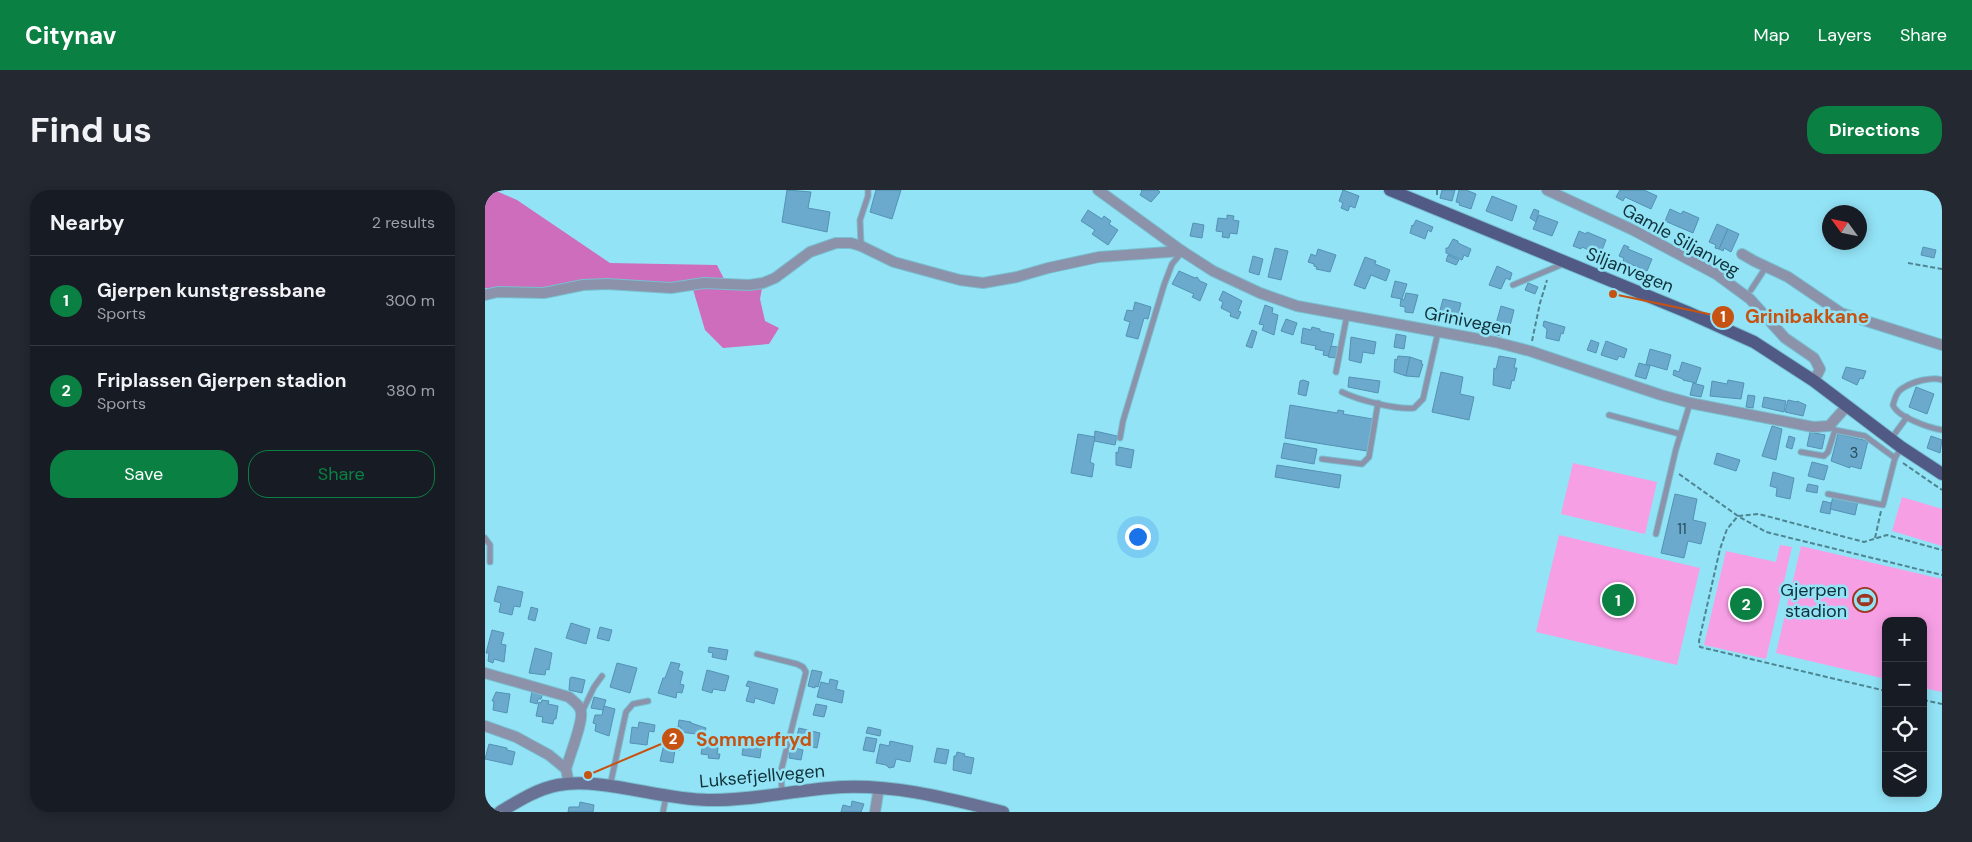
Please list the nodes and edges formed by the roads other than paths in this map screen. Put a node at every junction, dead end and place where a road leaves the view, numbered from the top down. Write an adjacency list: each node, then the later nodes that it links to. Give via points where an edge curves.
1 (868, 190): 5 (lane, via 859,220)
2 (1390, 190): 8 (main road, Siljanvegen)
3 (1547, 190): 18 (street, Gamle Siljanveg, via 1716,274 1750,299 1785,338 1814,358 1819,369)
4 (1104, 192): 6 (street, Grinivegen)
5 (861, 246): 6 (street, via 893,262 983,283 1099,257); 12 (street, via 835,243 821,247 797,260 775,278 749,285 705,283 671,288 607,284 544,293 497,292)
6 (1182, 251): 13 (street, Grinivegen, via 1213,271 1260,293 1297,306); 28 (lane, via 1172,264 1164,284)
7 (1743, 254): 9 (street)
8 (1567, 263): 10 (lane); 18 (main road, Siljanvegen, via 1729,329)
9 (1766, 267): 11 (lane); 15 (street, via 1788,277 1841,313)
10 (1513, 285)
11 (1751, 290)
12 (485, 295)
13 (1347, 315): 14 (street, Grinivegen); 16 (lane)
14 (1438, 332): 20 (lane, via 1428,381 1419,404 1406,409); 21 (street, Grinivegen, via 1530,351)
15 (1942, 345)
16 (1336, 372)
17 (1942, 380): 24 (lane, via 1935,378 1913,384 1898,392 1895,409)
18 (1814, 381): 22 (main road, Siljanvegen)
19 (1342, 392): 20 (lane)
20 (1378, 403): 31 (lane, via 1369,457 1365,463)
21 (1690, 403): 25 (street, Grinivegen); 27 (lane)
22 (1847, 406): 25 (street); 29 (main road, Siljanvegen)
23 (1609, 415): 27 (lane)
24 (1907, 417): 26 (lane); 29 (lane)
25 (1832, 428): 29 (lane, via 1865,436); 30 (lane, via 1828,452 1824,456)
26 (1942, 430)
27 (1681, 434): 34 (lane)
28 (1120, 438)
29 (1896, 449): 32 (main road, Siljanvegen); 33 (lane, via 1883,505)
30 (1801, 452)
31 (1322, 459)
32 (1942, 474)
33 (1828, 494)
34 (1656, 534)
35 (485, 538): 36 (lane, via 490,545)
36 (491, 562)
37 (757, 654): 47 (lane, via 797,664 805,672 781,771)
38 (485, 673): 41 (street, via 569,697 578,704)
39 (602, 676): 41 (lane)
40 (648, 701): 45 (lane, via 633,704 625,712)
41 (581, 713): 43 (street)
42 (485, 726): 43 (street, via 531,744)
43 (566, 769): 44 (street)
44 (569, 784): 45 (main road, Luksefjellvegen); 49 (main road, Luksefjellvegen, via 533,793)
45 (610, 787): 48 (main road, Luksefjellvegen)
46 (879, 787): 47 (main road, Luksefjellvegen, via 825,788); 51 (street); 52 (main road, Luksefjellvegen, via 921,792)
47 (783, 794): 48 (main road, Luksefjellvegen, via 709,800)
48 (666, 797): 50 (lane)
49 (500, 812)
50 (663, 812)
51 (875, 812)
52 (1003, 812)

